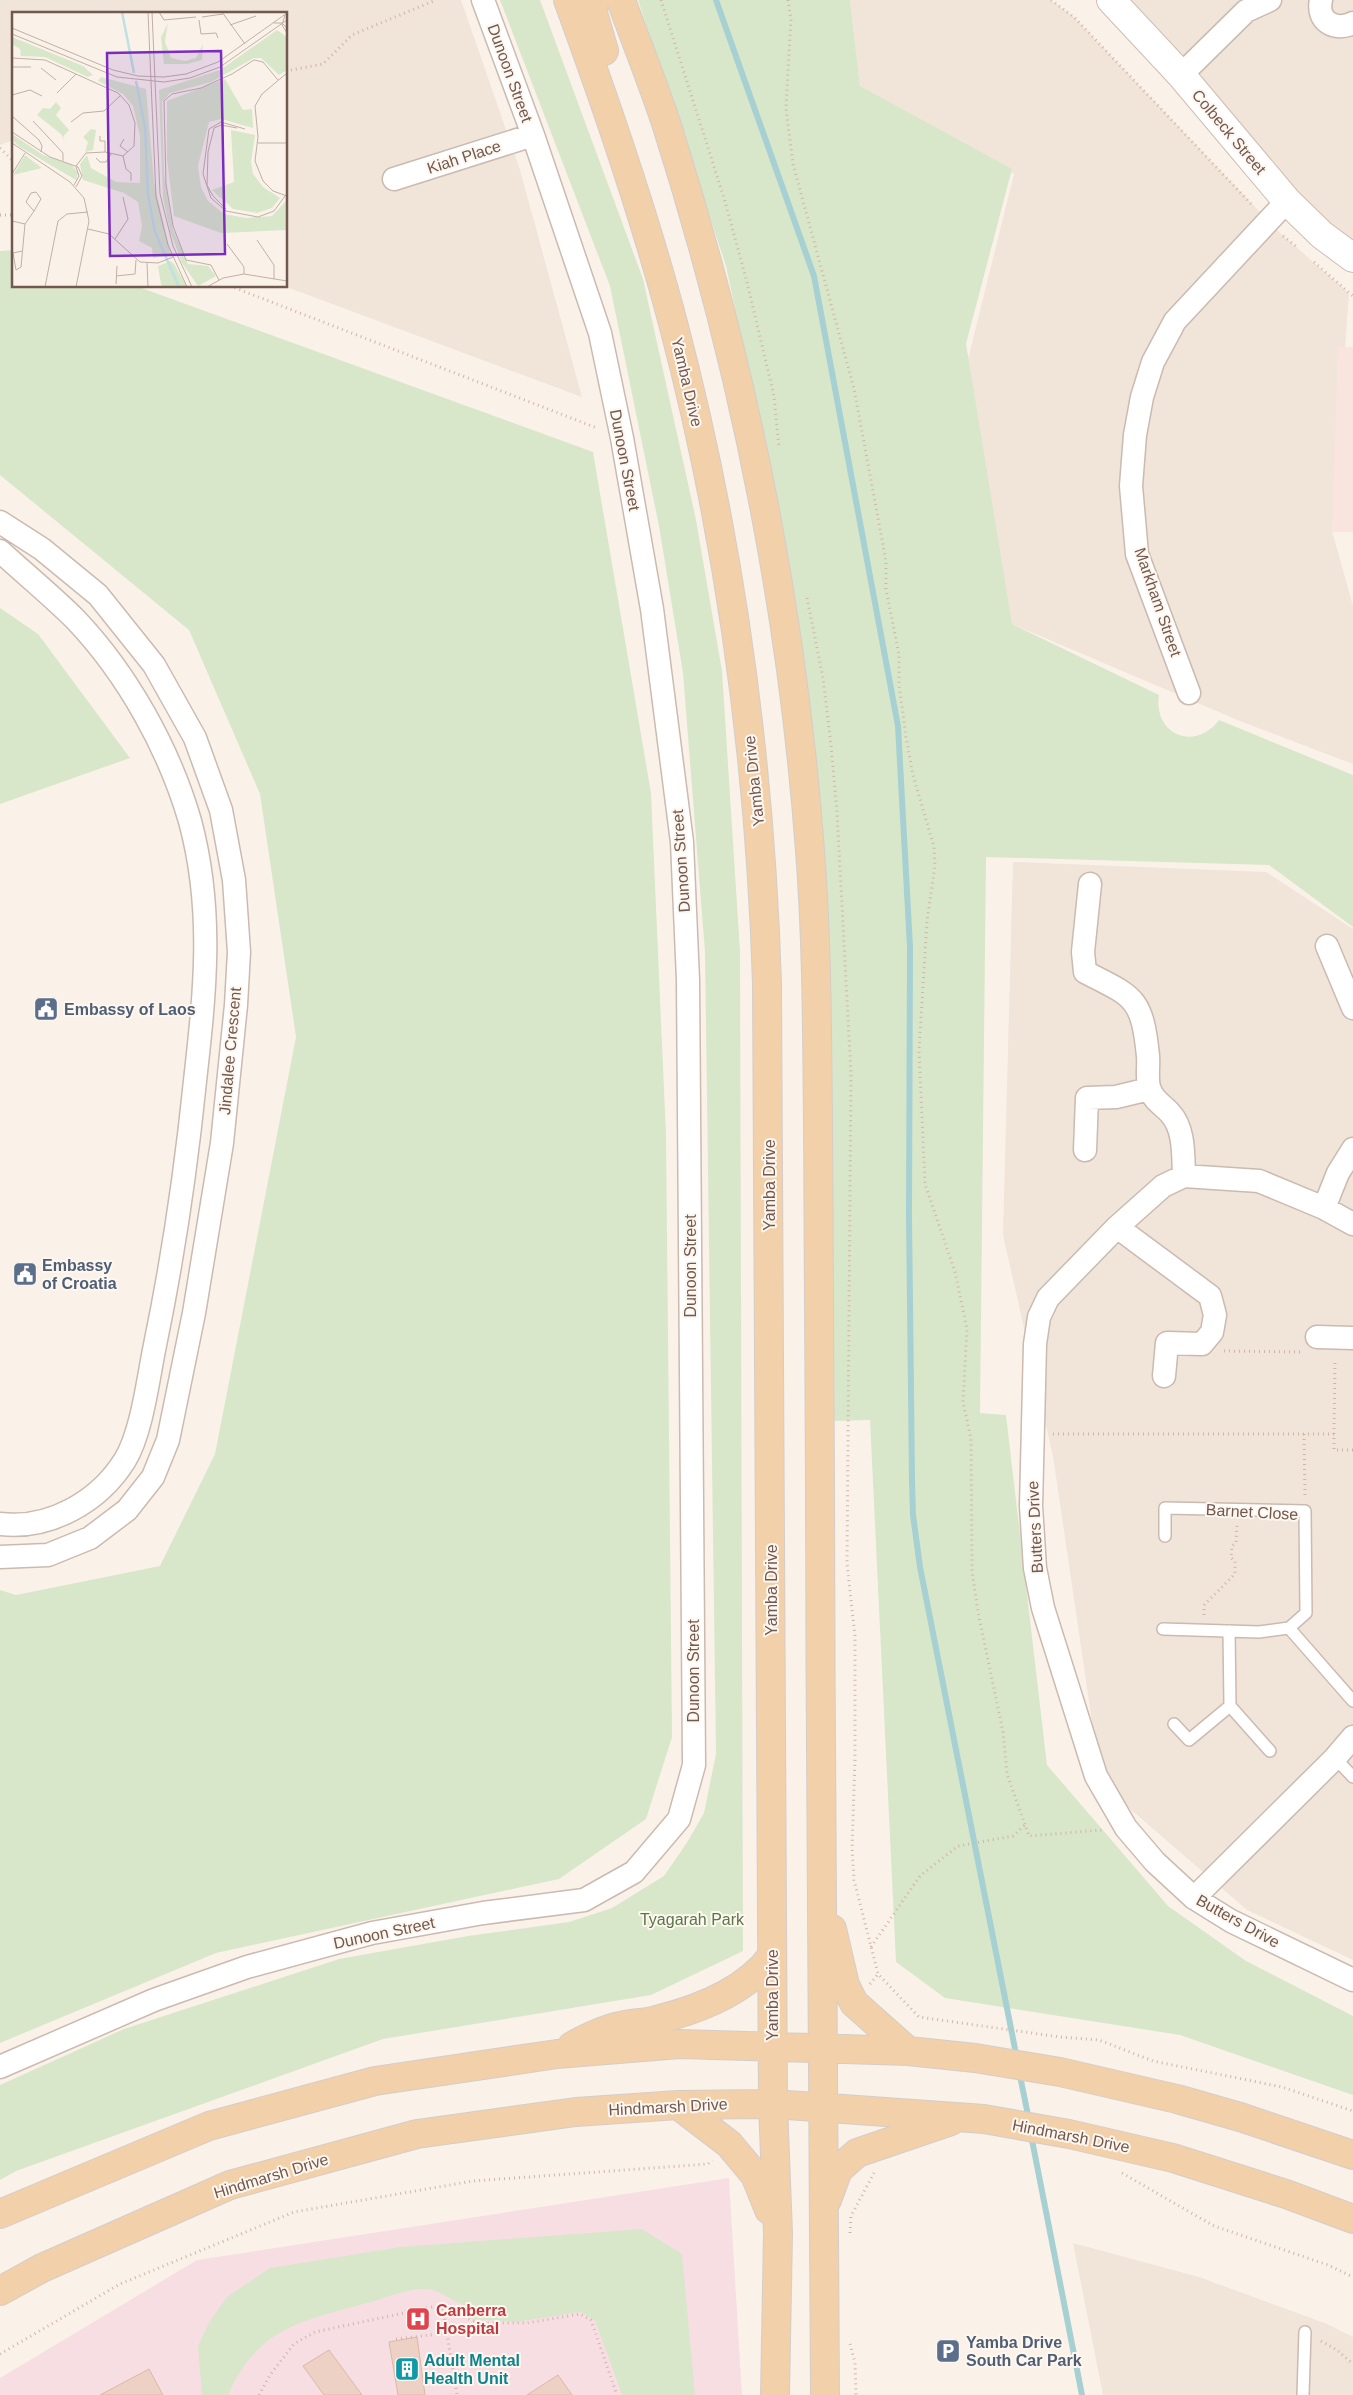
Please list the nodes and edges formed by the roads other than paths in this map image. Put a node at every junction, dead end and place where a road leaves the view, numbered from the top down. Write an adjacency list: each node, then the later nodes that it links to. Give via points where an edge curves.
1 (483, 0): 11 (street, Dunoon Street)
2 (568, 0): 10 (main road, Yamba Drive)
3 (594, 0): 10 (main road, via 593,12 613,74)
4 (621, 0): 42 (main road, via 665,120 708,261 733,359 756,456 777,573 801,749 816,969)
5 (1111, 0): 9 (street, Colbeck Street)
6 (1270, 0): 9 (street, via 1246,11)
7 (1321, 0): 8 (street, via 1320,10 1327,22 1339,27)
8 (1353, 23)
9 (1182, 75): 13 (street, Colbeck Street)
10 (608, 108): 44 (main road, Yamba Drive, via 673,322 714,500 732,602 760,835 767,993)
11 (533, 135): 12 (street, Kiah Place); 50 (street, Dunoon Street, via 600,333 652,610 682,842 687,970 694,1765 679,1819 634,1872 584,1900 483,1913 372,1933 246,1967 154,2000)
12 (394, 179)
13 (1287, 201): 14 (street, Colbeck Street, via 1322,235); 17 (street, Markham Street, via 1175,321 1153,362 1142,397 1130,486 1137,554)
14 (1353, 258)
15 (0, 522): 31 (street, Jindalee Crescent, via 42,549 98,596 154,665 195,738 221,810 234,880 239,952 222,1143 194,1313 168,1440 153,1476 127,1510 90,1538 48,1555)
16 (0, 551): 29 (street, Jindalee Crescent, via 77,621 124,680 163,748 189,820 203,882 206,950 204,1002 181,1202 136,1434 125,1460 101,1490 73,1510 41,1522 11,1526)
17 (1189, 694)
18 (1090, 884): 21 (street, via 1082,952 1084,972 1131,998 1142,1017)
19 (1327, 946): 20 (street)
20 (1353, 1008)
21 (1149, 1089): 23 (street, via 1116,1097 1087,1098); 24 (street, via 1156,1102 1171,1114 1181,1136)
22 (1353, 1149): 25 (street, via 1338,1173)
23 (1085, 1150)
24 (1184, 1176): 25 (street, via 1259,1181); 27 (street, Butters Drive, via 1163,1186)
25 (1324, 1208): 26 (street)
26 (1353, 1224)
27 (1117, 1227): 28 (street, via 1210,1296 1215,1316 1212,1332 1202,1344 1167,1343); 43 (street, Butters Drive, via 1048,1298 1039,1317 1033,1435 1035,1568 1043,1608 1096,1776 1126,1828 1155,1862)
28 (1164, 1376)
29 (0, 1524)
30 (1165, 1536): 32 (lane, Barnet Close, via 1165,1508 1305,1512 1306,1613)
31 (0, 1557)
32 (1289, 1628): 34 (lane); 35 (lane)
33 (1163, 1629): 34 (lane)
34 (1229, 1631): 36 (lane)
35 (1353, 1701)
36 (1230, 1706): 37 (lane, via 1189,1740); 39 (lane)
37 (1174, 1724)
38 (1353, 1737): 40 (street)
39 (1270, 1751)
40 (1335, 1758): 41 (lane); 43 (street)
41 (1353, 1777)
42 (821, 1879): 47 (main road); 48 (main road, via 845,1985 854,2003)
43 (1194, 1898): 45 (street, Butters Drive, via 1231,1921)
44 (772, 1956): 46 (main road, Yamba Drive); 49 (main road, via 745,1983 720,1996 654,2021 624,2025 591,2035)
45 (1353, 1980)
46 (772, 2047): 47 (main road); 49 (main road, via 680,2044); 51 (main road, Yamba Drive)
47 (821, 2048): 48 (main road); 53 (main road)
48 (908, 2051): 55 (main road, via 1060,2072 1177,2099)
49 (557, 2054): 57 (main road, via 374,2081 209,2126)
50 (0, 2067)
51 (772, 2104): 52 (main road, Hindmarsh Drive); 53 (main road, Hindmarsh Drive); 59 (main road, Yamba Drive)
52 (678, 2105): 59 (main road, via 729,2144 755,2175); 60 (main road, Hindmarsh Drive, via 576,2112 417,2134 230,2185 42,2268)
53 (821, 2108): 54 (main road, Hindmarsh Drive); 56 (main road)
54 (974, 2118): 56 (main road, via 857,2153 838,2170); 58 (main road, Hindmarsh Drive, via 1069,2134 1173,2158)
55 (1353, 2156)
56 (824, 2207): 63 (main road)
57 (0, 2214)
58 (1350, 2216)
59 (778, 2233): 62 (main road, Yamba Drive)
60 (0, 2291)
61 (1305, 2332): 64 (lane)
62 (775, 2395)
63 (825, 2395)
64 (1303, 2395)

